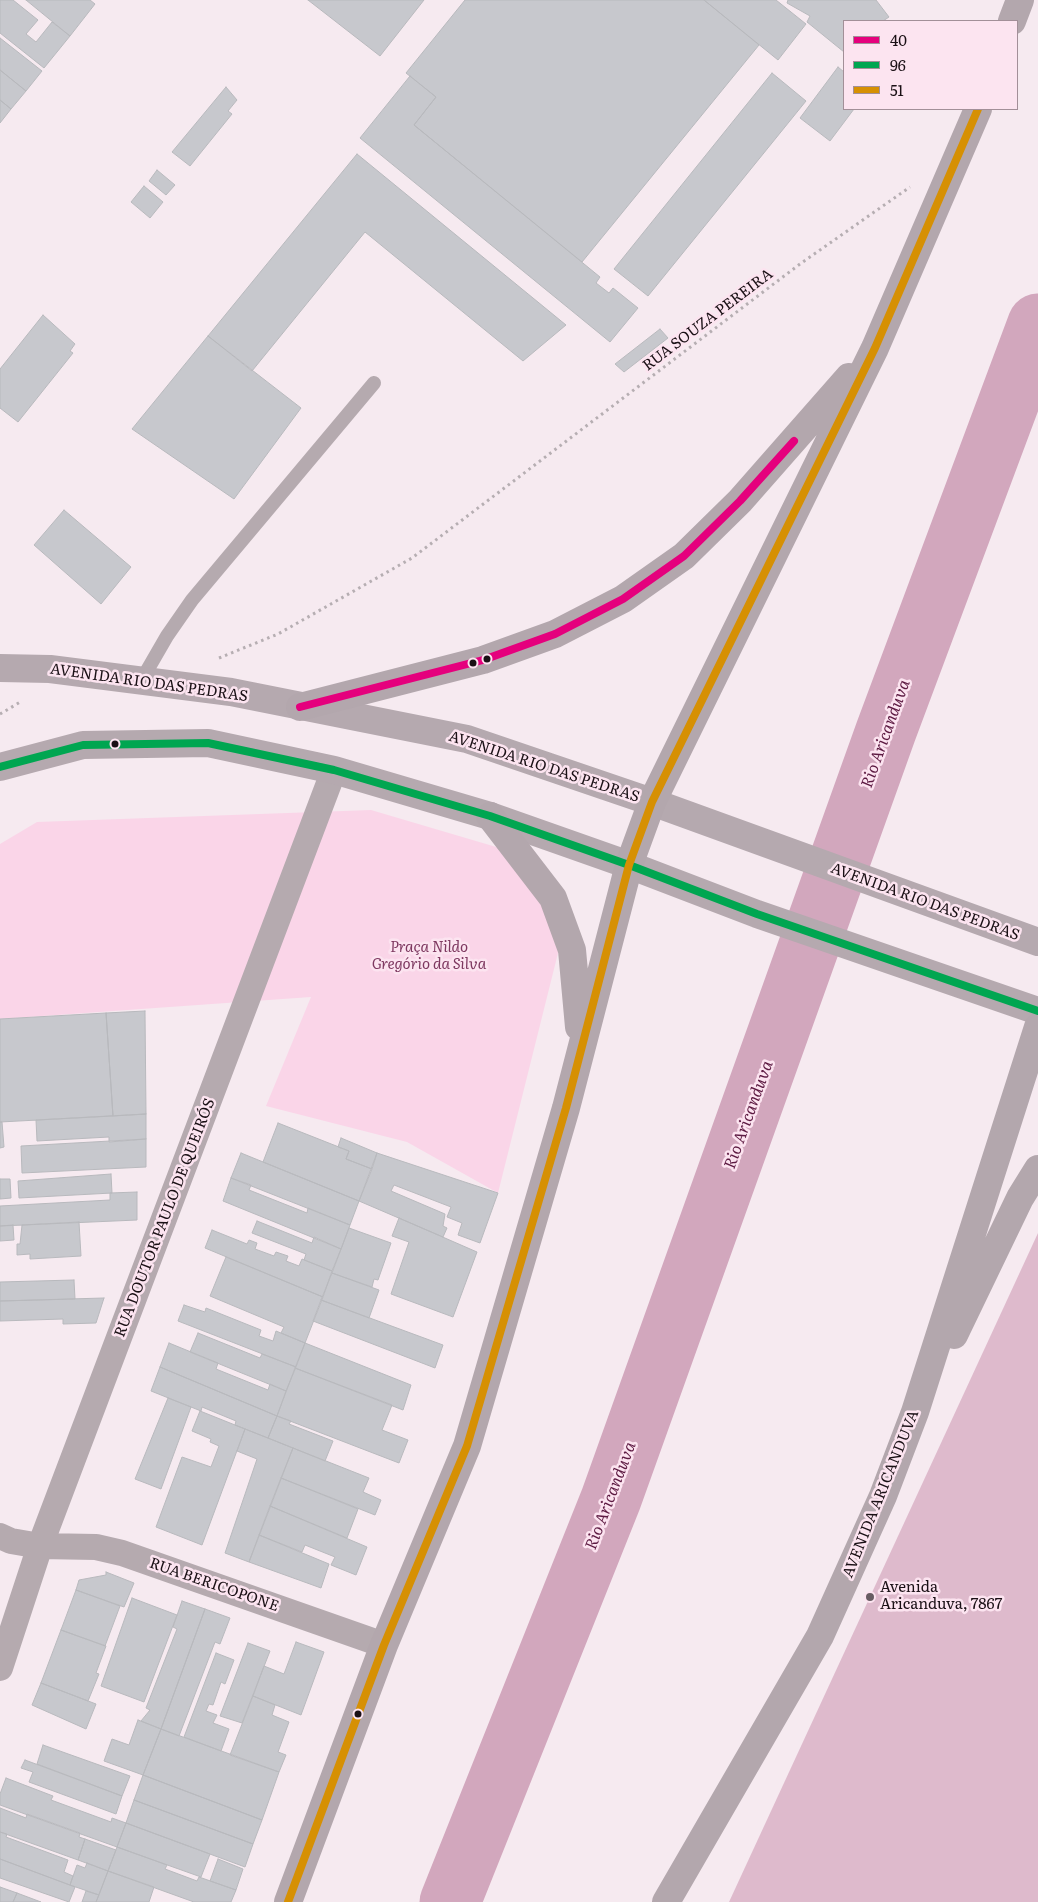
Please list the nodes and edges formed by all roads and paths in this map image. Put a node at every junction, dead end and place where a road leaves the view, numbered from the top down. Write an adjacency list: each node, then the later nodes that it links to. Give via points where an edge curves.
1 (1020, 0): 2 (highway)
2 (1012, 20)
3 (978, 110): 5 (highway)
4 (913, 184): 7 (path, RUA SOUZA PEREIRA, via 800,264 412,558 278,634)
5 (875, 348): 10 (highway, via 740,501 684,556 623,599 555,634 483,660); 13 (highway)
6 (374, 383): 9 (lane, via 192,600)
7 (218, 659)
8 (1, 669): 9 (main road, AVENIDA RIO DAS PEDRAS, via 50,669)
9 (141, 681): 10 (main road, AVENIDA RIO DAS PEDRAS, via 231,692)
10 (300, 707): 13 (main road, AVENIDA RIO DAS PEDRAS, via 468,739)
11 (0, 767): 12 (main road, via 83,746 208,743)
12 (334, 770): 14 (main road); 23 (street, RUA DOUTOR PAULO DE QUEIRÓS)
13 (652, 802): 15 (highway); 16 (main road, AVENIDA RIO DAS PEDRAS)
14 (490, 816): 15 (main road); 19 (highway, via 553,898 566,929 574,970)
15 (629, 865): 17 (main road, via 872,955); 19 (highway)
16 (1038, 942)
17 (1038, 1011)
18 (1038, 1027): 21 (highway, AVENIDA ARICANDUVA)
19 (581, 1049): 24 (highway, via 467,1446)
20 (1038, 1169): 21 (highway, via 1020,1198)
21 (915, 1412): 27 (highway, AVENIDA ARICANDUVA, via 884,1496 820,1636)
22 (0, 1536): 23 (street, RUA BERICOPONE)
23 (40, 1546): 24 (street, RUA BERICOPONE, via 96,1547 122,1553); 25 (street, RUA DOUTOR PAULO DE QUEIRÓS)
24 (384, 1645): 26 (highway)
25 (0, 1668)
26 (288, 1902)
27 (666, 1902)

